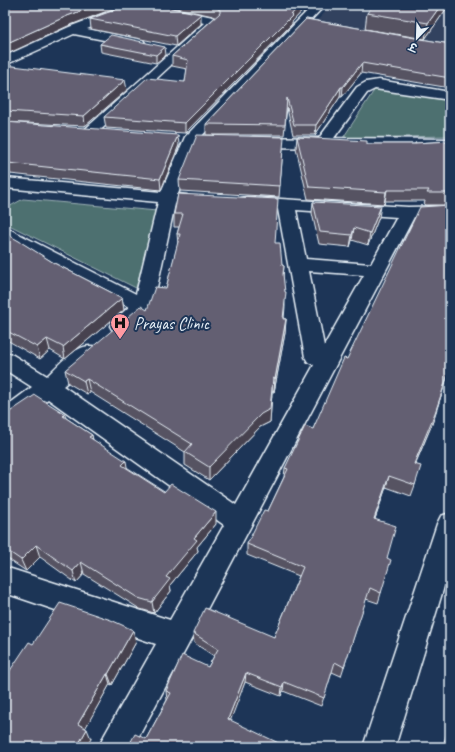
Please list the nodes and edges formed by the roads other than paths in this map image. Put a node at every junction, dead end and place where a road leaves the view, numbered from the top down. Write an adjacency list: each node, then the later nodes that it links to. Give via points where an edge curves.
1 (138, 5): 5 (street); 8 (street, via 213,21)
2 (319, 5): 3 (street)
3 (303, 23): 4 (street); 15 (street)
4 (318, 26)
5 (73, 30): 6 (street); 9 (street)
6 (149, 45)
7 (164, 48): 8 (street)
8 (179, 52): 11 (street)
9 (8, 67)
10 (126, 84): 11 (street)
11 (141, 86): 13 (street, via 80,133)
12 (450, 96): 18 (street, via 379,84 371,85 362,90)
13 (111, 135)
14 (175, 139): 15 (street)
15 (190, 140): 16 (street); 22 (street)
16 (206, 141)
17 (237, 141): 18 (street)
18 (322, 144): 19 (street)
19 (450, 144)
20 (13, 183): 21 (street); 22 (street)
21 (5, 194)
22 (168, 199): 23 (street); 31 (street)
23 (199, 200)
24 (231, 202): 25 (street)
25 (286, 204): 27 (street); 29 (street)
26 (450, 211): 27 (street)
27 (408, 212): 30 (street)
28 (5, 234): 31 (street)
29 (298, 264): 30 (street); 33 (street, via 316,357)
30 (376, 270): 33 (street)
31 (143, 306): 34 (street)
32 (5, 360): 34 (street)
33 (327, 361): 36 (street)
34 (48, 387): 35 (street); 36 (street)
35 (5, 419)
36 (240, 522): 39 (street)
37 (450, 524): 41 (street)
38 (5, 580): 39 (street)
39 (177, 637): 40 (street)
40 (115, 747)
41 (379, 747)

